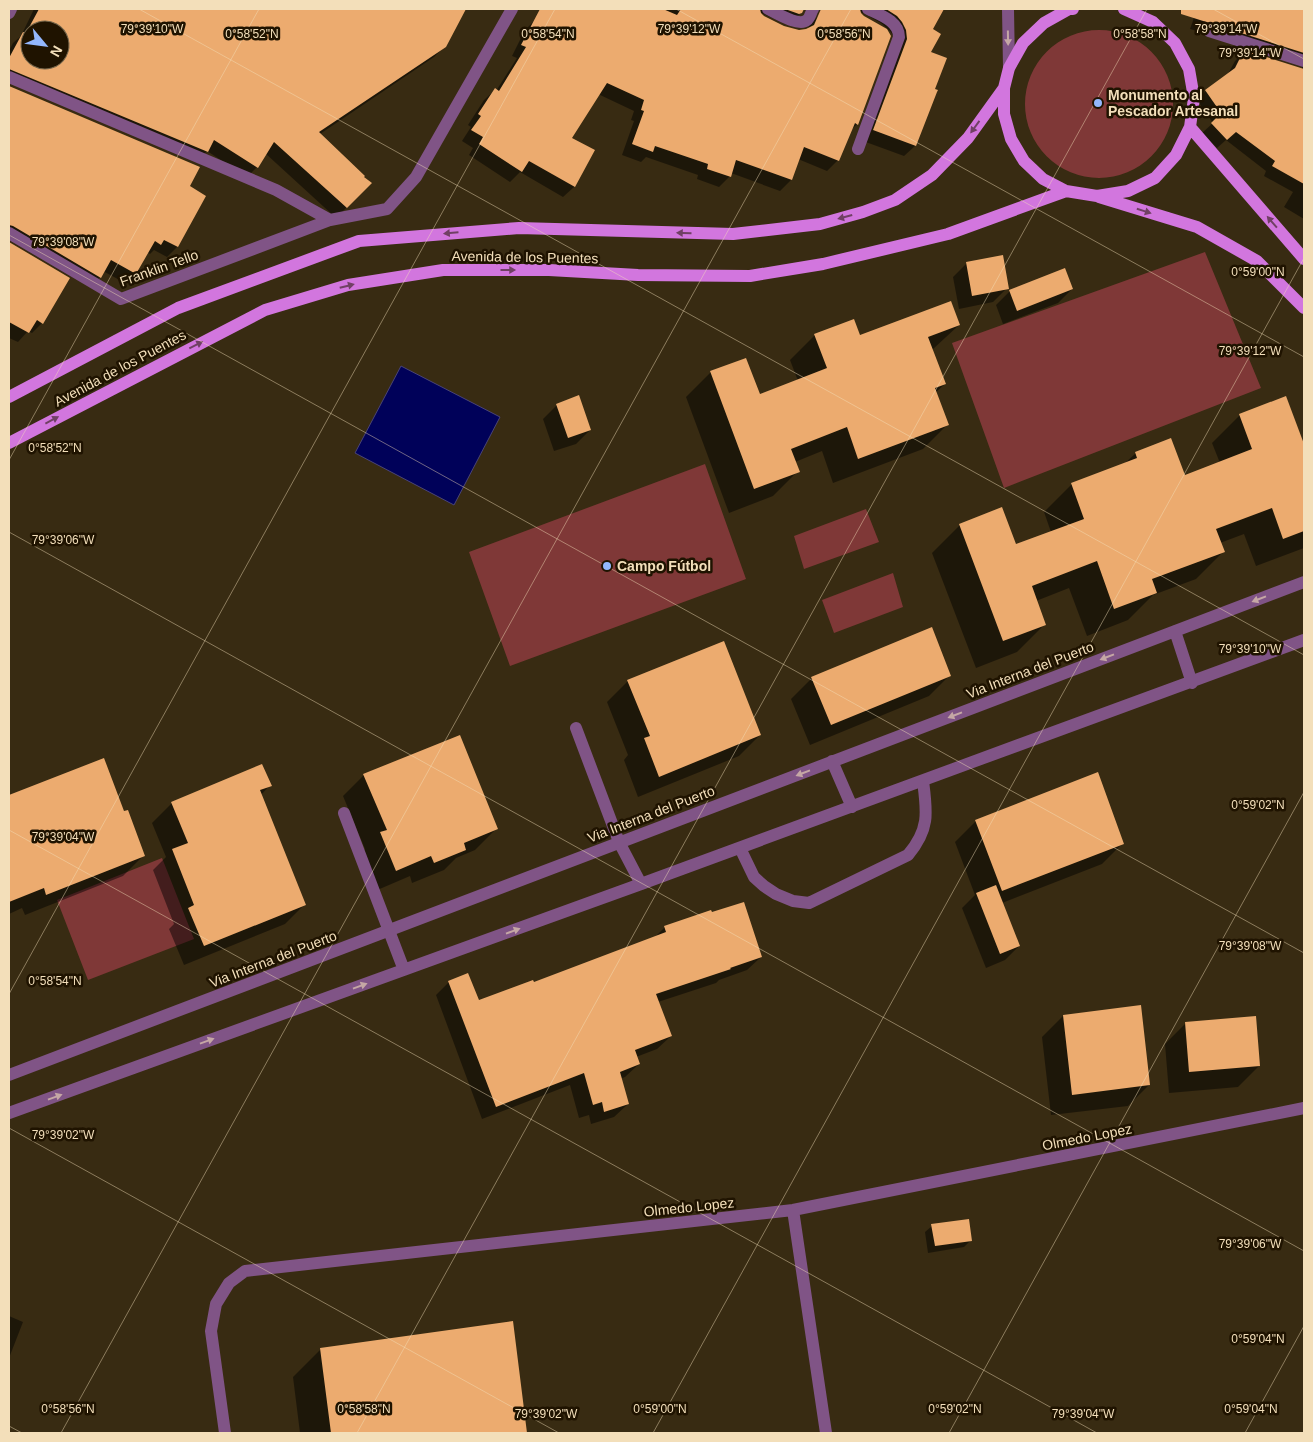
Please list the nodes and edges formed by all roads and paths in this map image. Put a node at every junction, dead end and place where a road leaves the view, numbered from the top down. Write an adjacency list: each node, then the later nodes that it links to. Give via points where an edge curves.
1 (11, 9): 9 (street)
2 (512, 9): 19 (street, via 416,177 387,209)
3 (768, 9): 4 (street, via 802,22 807,20)
4 (813, 9)
5 (868, 9): 16 (street, via 894,24 899,36)
6 (1008, 9): 12 (street, one-way to 12)
7 (1073, 9): 12 (main road, via 1044,23 1023,42)
8 (1124, 9): 15 (main road, via 1153,22 1175,43 1189,69 1194,98)
9 (9, 13)
10 (1209, 31): 11 (street)
11 (1304, 61)
12 (1009, 68): 14 (main road)
13 (9, 78): 19 (street, via 276,190)
14 (1004, 88): 17 (main road, via 1004,114 1011,139 1024,161 1043,179); 23 (main road, Avenida de los Puentes, one-way to 23, via 968,138 932,175 895,200 863,212 820,224 733,234 519,228 359,241 178,308)
15 (1190, 127): 18 (main road, via 1176,155 1155,178 1128,191); 21 (main road, one-way to 15)
16 (858, 149)
17 (1066, 191): 18 (main road); 24 (main road, Avenida de los Puentes, one-way to 17, via 265,310 348,285 443,270 750,276 824,264 948,234)
18 (1097, 196): 22 (main road, one-way to 22, via 1196,227 1257,261)
19 (330, 220): 20 (street, Franklin Tello, via 121,299)
20 (9, 233)
21 (1304, 258)
22 (1302, 301)
23 (9, 397)
24 (9, 443)
25 (1304, 582): 26 (street, Via Interna del Puerto, one-way to 26)
26 (1175, 631): 28 (street); 30 (street, Via Interna del Puerto, one-way to 30)
27 (1304, 640): 28 (street)
28 (1192, 682): 31 (street)
29 (576, 728): 34 (street)
30 (832, 762): 32 (street); 34 (street, Via Interna del Puerto, one-way to 34)
31 (923, 781): 32 (street); 35 (street, via 927,814 916,846 908,855 809,903 793,901 764,886 754,877)
32 (852, 807): 35 (street)
33 (344, 814): 37 (street)
34 (619, 842): 36 (street); 37 (street, Via Interna del Puerto)
35 (740, 848): 36 (street)
36 (641, 884): 38 (street, one-way to 36)
37 (390, 930): 38 (street); 39 (street, Via Interna del Puerto)
38 (404, 970): 41 (street, one-way to 38)
39 (9, 1075)
40 (1304, 1108): 42 (street, Olmedo Lopez)
41 (9, 1113)
42 (793, 1210): 43 (street, Olmedo Lopez, via 245,1270 229,1283 216,1304 211,1331); 44 (street)
43 (225, 1433)
44 (826, 1433)

